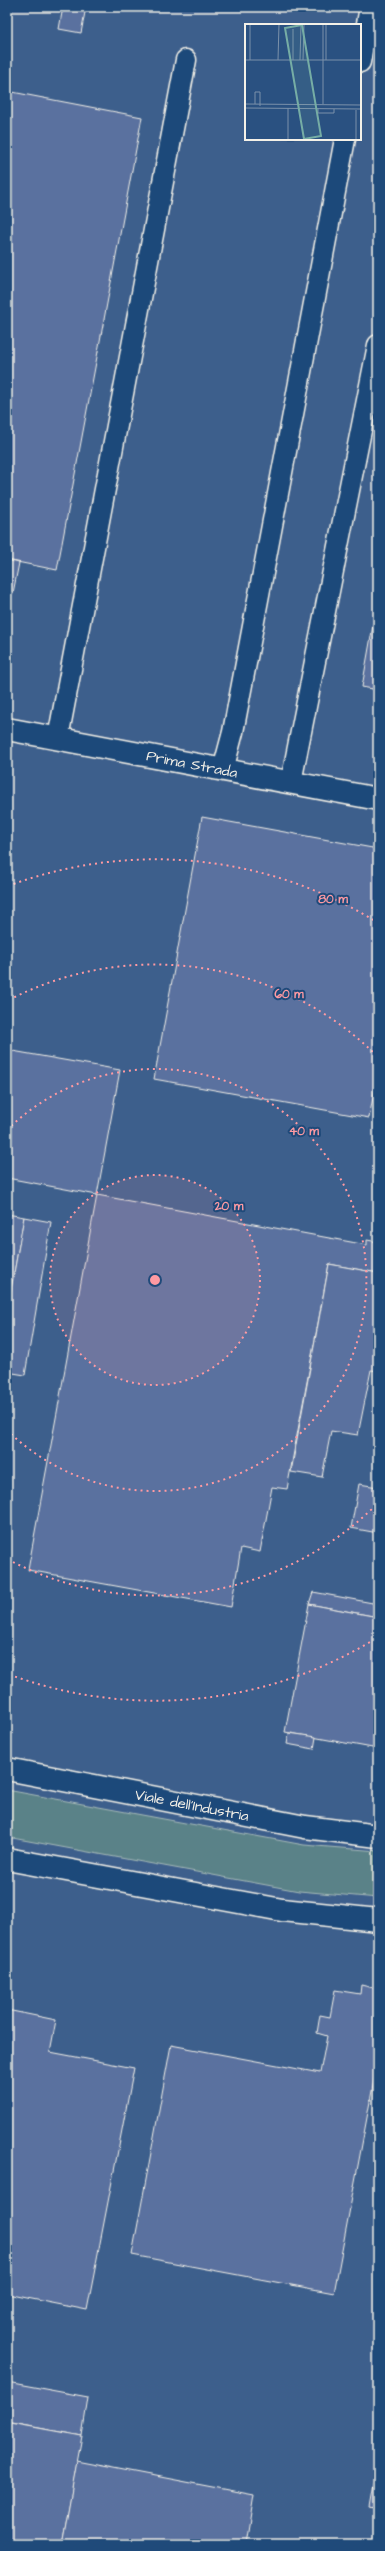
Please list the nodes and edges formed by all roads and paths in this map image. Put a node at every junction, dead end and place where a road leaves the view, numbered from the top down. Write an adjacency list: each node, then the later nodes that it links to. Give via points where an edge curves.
1 (370, 7): 2 (lane)
2 (361, 56)
3 (186, 60): 7 (lane)
4 (345, 140): 8 (lane, via 233,732)
5 (378, 345): 9 (lane)
6 (7, 729): 7 (street, Prima Strada)
7 (58, 738): 8 (street, Prima Strada)
8 (223, 770): 9 (street, Prima Strada)
9 (291, 782): 10 (street, Prima Strada)
10 (378, 799)
11 (7, 1769): 12 (street, Viale dell'Industria, via 305,1827)
12 (378, 1836)
13 (7, 1859): 14 (street, via 282,1910)
14 (378, 1920)

